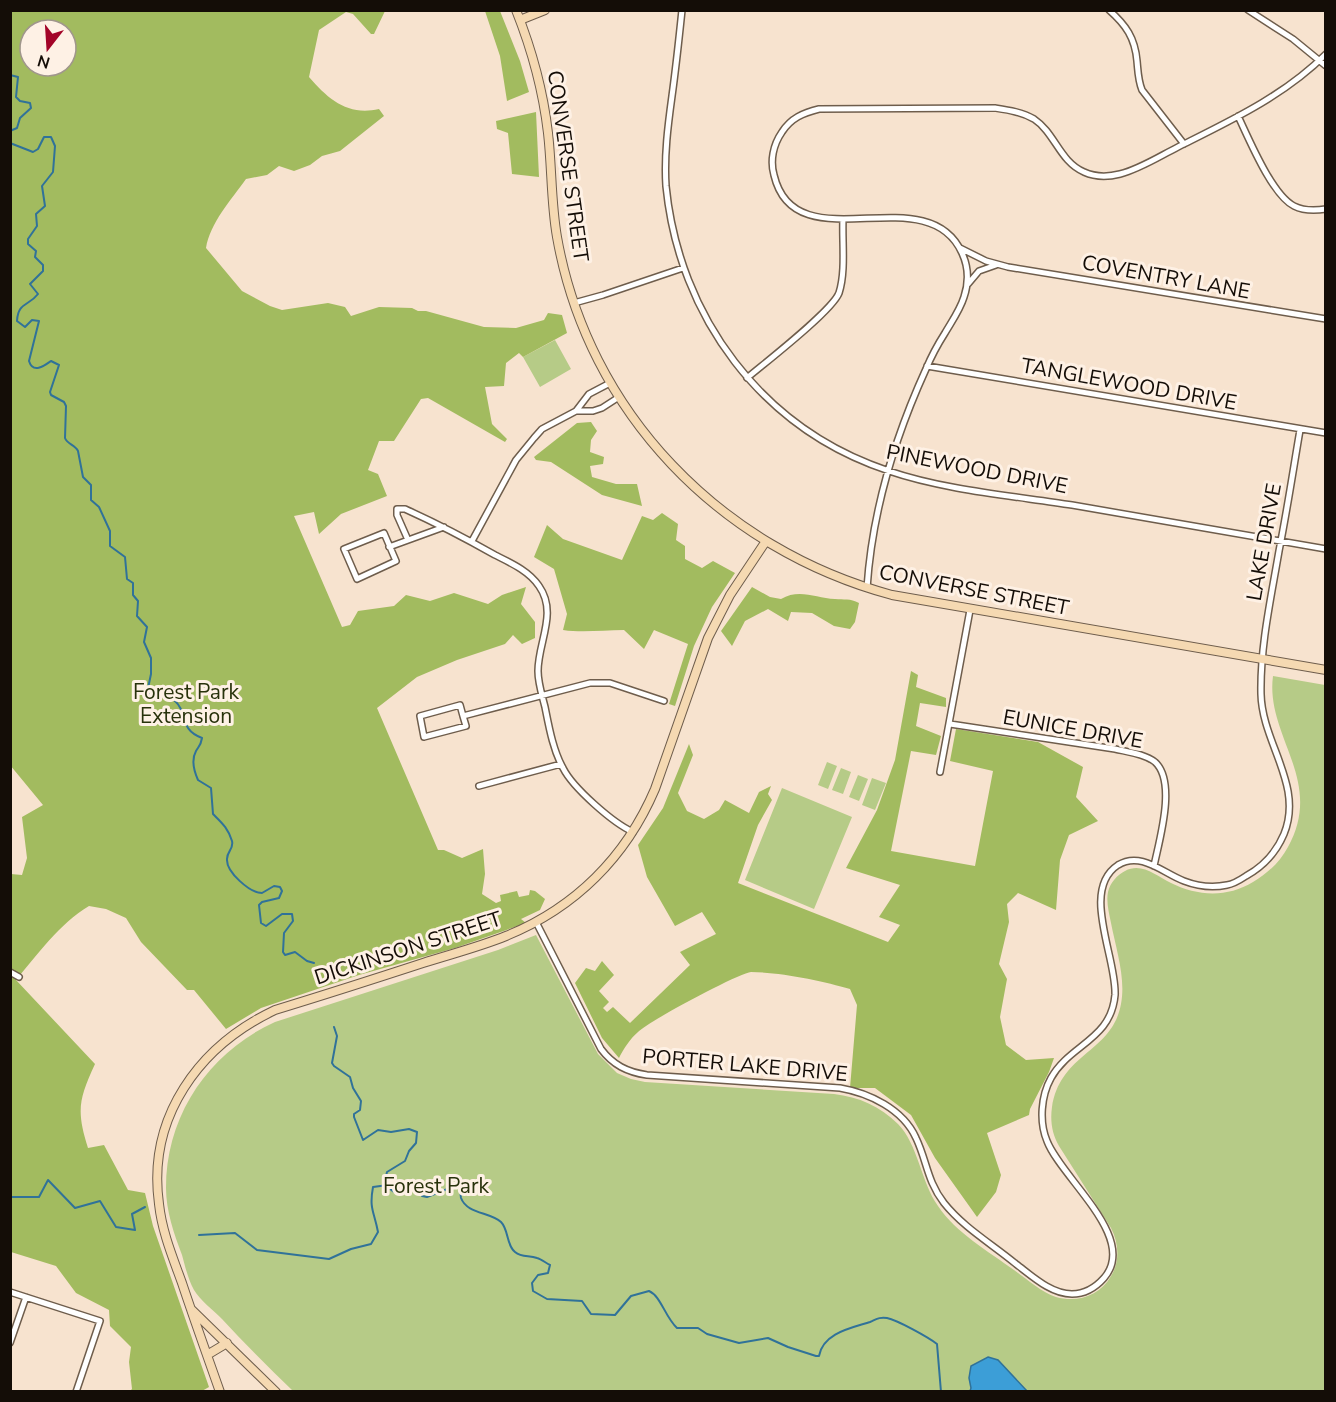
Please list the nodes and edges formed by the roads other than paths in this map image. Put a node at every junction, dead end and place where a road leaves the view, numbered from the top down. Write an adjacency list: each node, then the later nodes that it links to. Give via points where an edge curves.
1 (516, 10): 6 (main road, CONVERSE STREET)
2 (544, 10): 6 (main road)
3 (682, 10): 16 (street, PINEWOOD DRIVE, via 665,165 671,220)
4 (1109, 10): 11 (street, via 1136,48 1142,90)
5 (1248, 10): 8 (street)
6 (520, 20): 18 (main road, CONVERSE STREET, via 543,98 554,220)
7 (1326, 54): 8 (street, COVENTRY LANE)
8 (1319, 61): 9 (street); 10 (street, COVENTRY LANE, via 1294,83)
9 (1326, 66)
10 (1238, 116): 11 (street, COVENTRY LANE); 12 (street, via 1271,182 1284,199 1301,209)
11 (1184, 144): 13 (street, COVENTRY LANE, via 1132,170 1102,176 1076,167 1039,124 1011,111 893,108 807,112 790,122 777,141 772,161 776,184 785,199 800,211)
12 (1326, 209)
13 (843, 219): 14 (street, COVENTRY LANE, via 918,219 942,230); 21 (street, via 842,275 836,298)
14 (960, 248): 15 (street, COVENTRY LANE); 17 (street, via 968,270)
15 (1001, 265): 17 (street, via 982,269); 19 (street, COVENTRY LANE)
16 (683, 268): 18 (street); 21 (street, PINEWOOD DRIVE, via 712,329)
17 (967, 285): 20 (street, via 960,308)
18 (574, 303): 22 (main road, CONVERSE STREET)
19 (1326, 319)
20 (927, 366): 25 (street, TANGLEWOOD DRIVE); 27 (street)
21 (747, 378): 27 (street, PINEWOOD DRIVE, via 814,435)
22 (610, 383): 23 (main road, CONVERSE STREET); 24 (street, via 584,399)
23 (619, 397): 24 (street, via 593,411); 30 (main road, CONVERSE STREET, via 655,447 685,479 723,512)
24 (576, 411): 32 (street, via 542,429 522,450)
25 (1300, 430): 26 (street, TANGLEWOOD DRIVE); 31 (street, LAKE DRIVE)
26 (1326, 433)
27 (888, 471): 31 (street, PINEWOOD DRIVE, via 980,491); 35 (street)
28 (444, 527): 29 (street); 29 (street, via 397,509); 32 (street)
29 (408, 540): 33 (street)
30 (766, 541): 35 (main road, CONVERSE STREET); 46 (main road, DICKINSON STREET, via 730,595 708,638 656,789)
31 (1281, 541): 34 (street, PINEWOOD DRIVE); 37 (street, LAKE DRIVE)
32 (472, 542): 39 (street, via 523,570 543,593 547,620 537,671)
33 (389, 547): 33 (street, via 396,561 357,579 344,549 384,533)
34 (1326, 549)
35 (867, 588): 36 (main road, CONVERSE STREET)
36 (970, 610): 37 (main road, CONVERSE STREET); 42 (street)
37 (1263, 659): 38 (main road, CONVERSE STREET); 47 (street, PORTER LAKE DRIVE, via 1262,709 1289,797 1283,837 1262,866 1230,885 1193,884)
38 (1326, 670)
39 (542, 696): 40 (street, via 603,682); 41 (street); 43 (street)
40 (664, 701)
41 (463, 716): 41 (street, via 465,726 424,737 420,716 460,705)
42 (950, 724): 44 (street); 47 (street, EUNICE DRIVE, via 1115,749 1154,762 1165,779 1166,793)
43 (561, 764): 45 (street); 46 (street, via 605,815)
44 (940, 772)
45 (479, 786)
46 (633, 832): 48 (main road, DICKINSON STREET, via 594,880)
47 (1154, 866): 48 (street, PORTER LAKE DRIVE, via 1128,861 1114,868 1103,882 1100,906 1115,984 1111,1014 1101,1030 1060,1065 1044,1097 1042,1118 1047,1140 1100,1218 1112,1244 1113,1262 1108,1273 1096,1286 1078,1293 1066,1293 1039,1281 951,1211 929,1178 913,1132 877,1100 840,1088 647,1076 614,1063 601,1049)
48 (536, 922): 53 (main road, DICKINSON STREET, via 488,942 275,1010 242,1028 207,1056 173,1109 162,1138 158,1169 162,1221)
49 (10, 972): 50 (street)
50 (19, 977)
51 (10, 1292): 52 (street)
52 (26, 1297): 55 (street); 57 (street, via 100,1321)
53 (190, 1308): 54 (main road); 56 (main road, DICKINSON STREET)
54 (227, 1342): 56 (main road); 59 (main road)
55 (10, 1343)
56 (207, 1355): 58 (main road, DICKINSON STREET)
57 (76, 1392)
58 (220, 1392)
59 (276, 1392)

